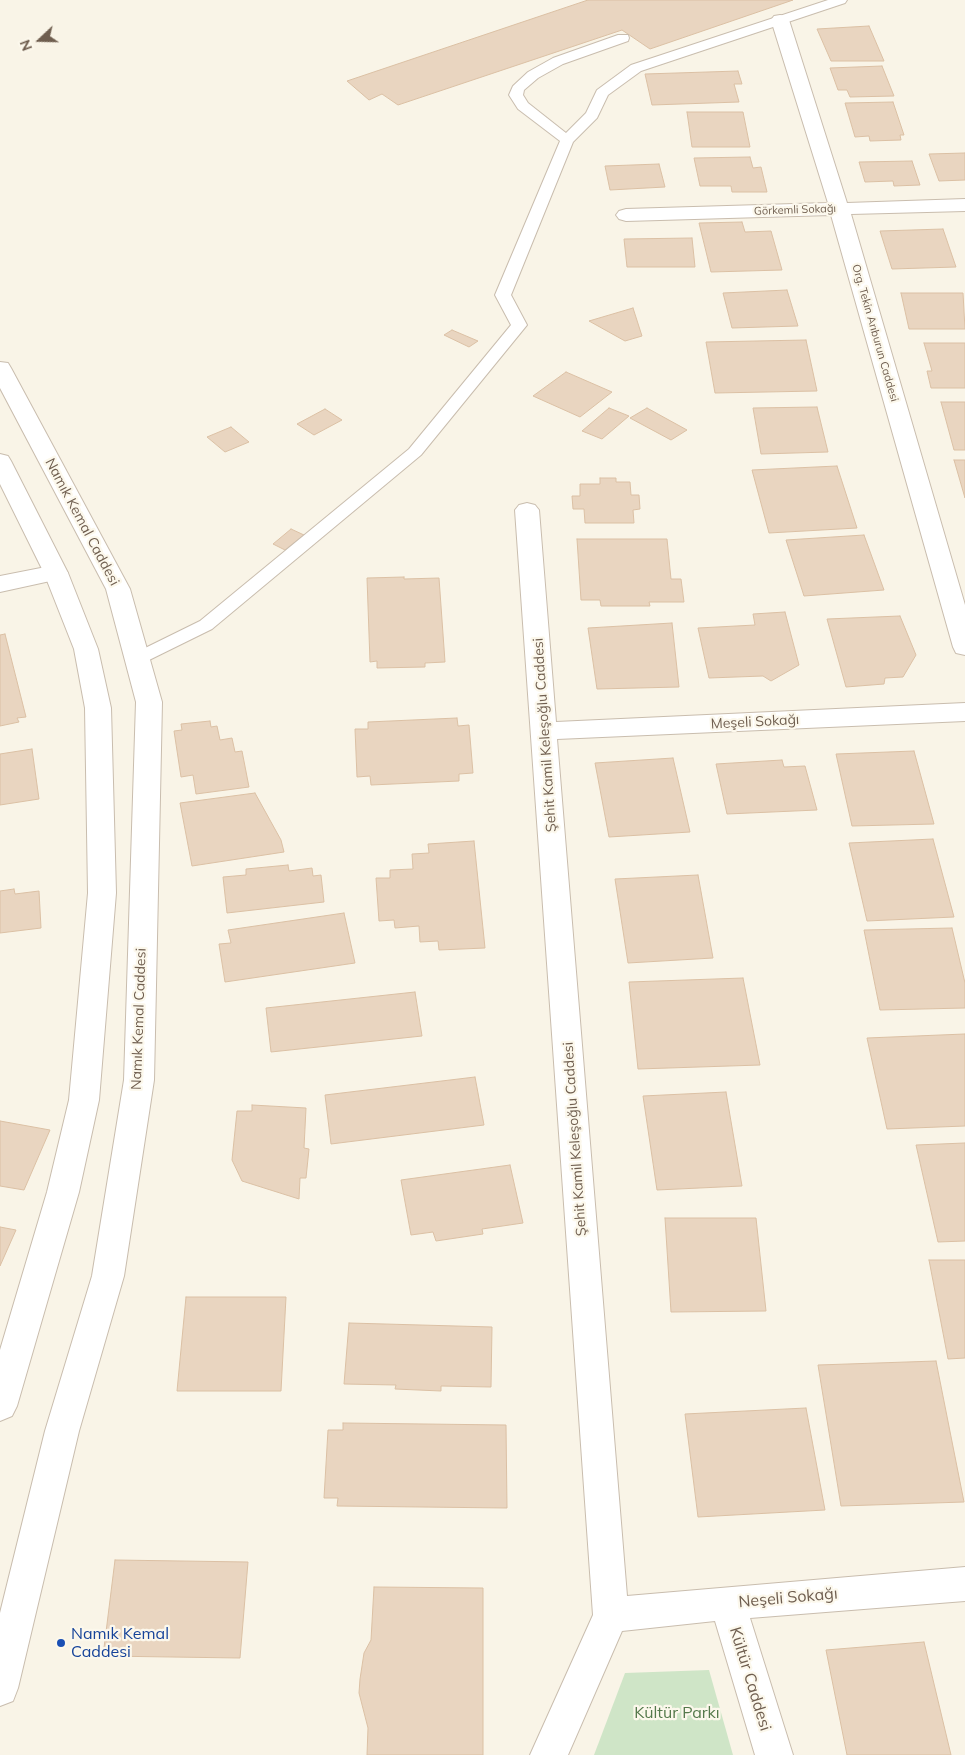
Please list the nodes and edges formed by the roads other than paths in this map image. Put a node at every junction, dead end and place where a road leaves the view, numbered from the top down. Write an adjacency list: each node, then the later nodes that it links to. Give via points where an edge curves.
1 (841, 0): 2 (lane)
2 (780, 20): 4 (lane, via 636,68 602,93 592,115); 6 (street, Org. Tekin Arıburun Caddesi)
3 (623, 38): 4 (lane, via 558,61 533,75 518,89 516,95 522,106)
4 (568, 140): 14 (lane, via 503,295 519,325 415,452 206,625)
5 (965, 205): 6 (street, Görkemli Sokağı)
6 (839, 208): 7 (street, Görkemli Sokağı); 13 (street, Org. Tekin Arıburun Caddesi)
7 (626, 215)
8 (0, 368): 14 (street, Namık Kemal Caddesi, via 118,588)
9 (0, 461): 11 (street)
10 (527, 510): 16 (street, Şehit Kamil Keleşoğlu Caddesi)
11 (56, 573): 12 (street); 17 (street, via 86,649 98,708 102,893 84,1100 63,1192)
12 (0, 584)
13 (965, 648)
14 (137, 659): 22 (street, Namık Kemal Caddesi, via 148,702 139,1080 108,1276 62,1431)
15 (965, 712): 16 (street, Meşeli Sokağı)
16 (545, 731): 21 (street, Şehit Kamil Keleşoğlu Caddesi)
17 (6, 1367): 18 (street)
18 (0, 1406)
19 (965, 1584): 20 (street, Neşeli Sokağı)
20 (727, 1603): 21 (street, Neşeli Sokağı); 24 (street, Kültür Caddesi)
21 (611, 1615): 23 (street, Şehit Kamil Keleşoğlu Caddesi)
22 (0, 1688)
23 (549, 1755)
24 (774, 1755)

